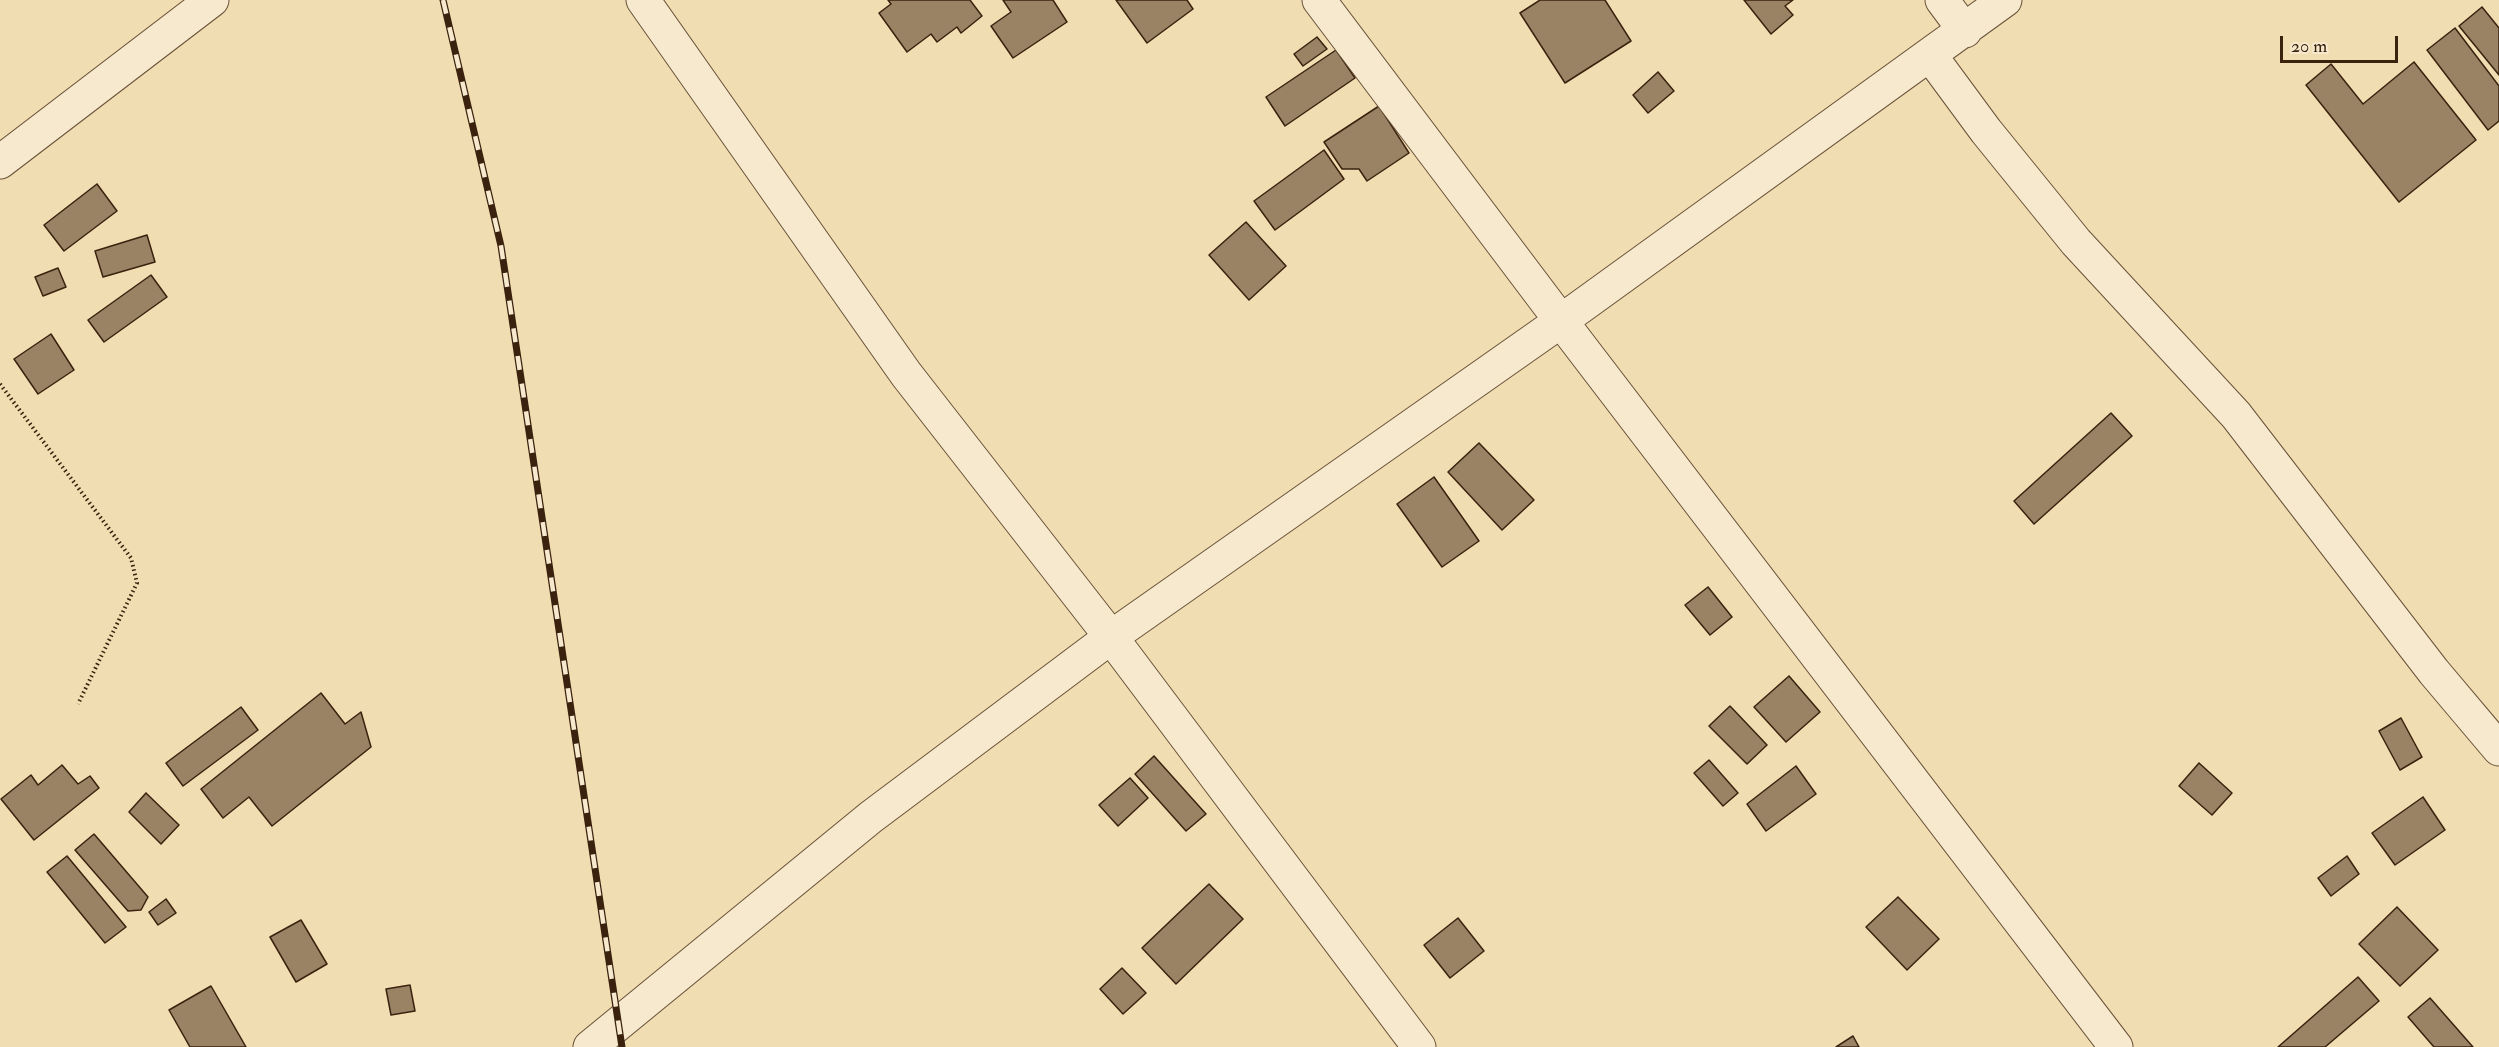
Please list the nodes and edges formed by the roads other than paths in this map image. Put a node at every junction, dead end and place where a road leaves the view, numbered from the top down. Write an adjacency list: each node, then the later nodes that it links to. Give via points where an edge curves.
1 (212, 0): 8 (street)
2 (643, 0): 10 (street, via 906,374)
3 (1319, 0): 9 (street)
4 (1942, 0): 6 (street)
5 (2005, 0): 6 (street)
6 (1965, 31): 7 (street)
7 (1930, 55): 9 (street); 11 (street, via 2076,242 2236,415 2434,672)
8 (0, 162)
9 (1561, 321): 10 (street); 14 (street)
10 (1112, 637): 12 (street, via 871,817); 13 (street)
11 (2499, 749)
12 (590, 1047)
13 (1419, 1047)
14 (2116, 1047)

